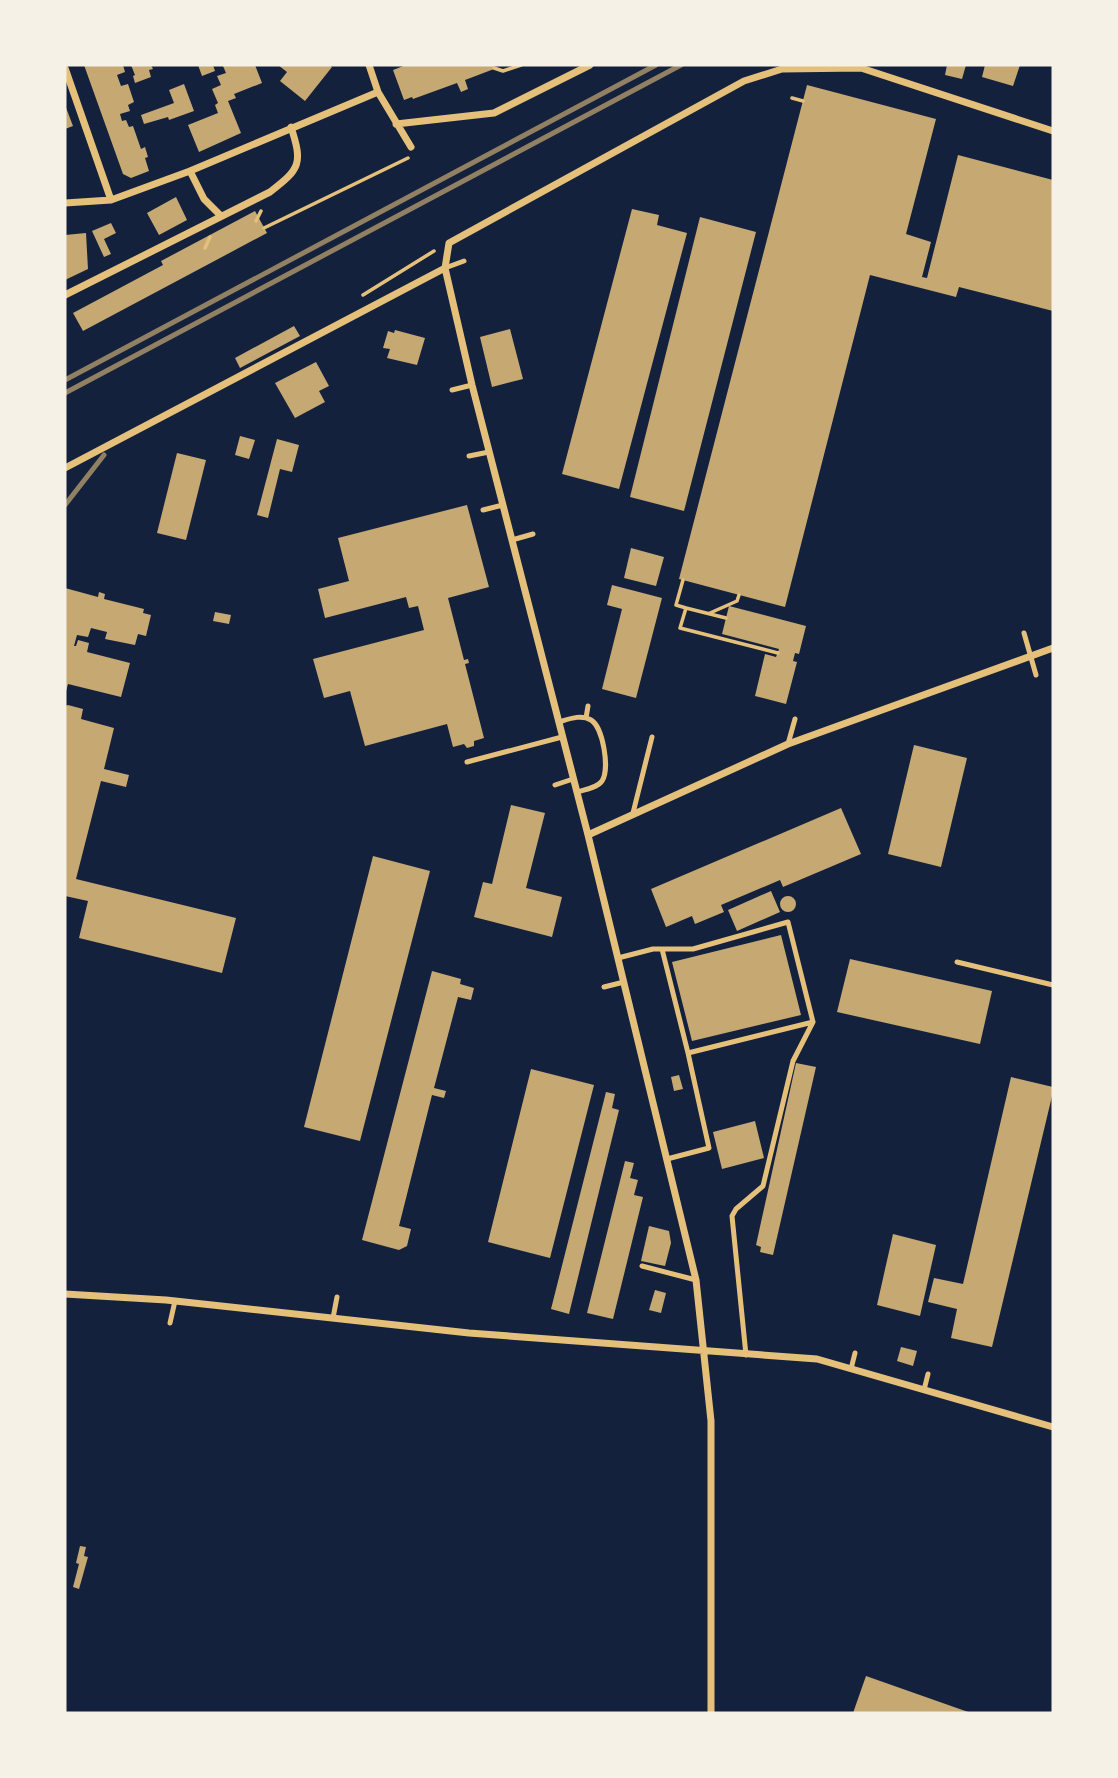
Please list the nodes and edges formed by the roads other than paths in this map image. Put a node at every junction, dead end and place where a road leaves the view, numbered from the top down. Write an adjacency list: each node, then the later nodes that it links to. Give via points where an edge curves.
1 (369, 65): 4 (street)
2 (590, 65): 5 (street, via 494,113)
3 (65, 68): 10 (street)
4 (378, 92): 5 (street); 6 (street)
5 (396, 124): 8 (street)
6 (291, 127): 9 (street); 12 (street, via 300,154 291,176)
7 (1053, 131): 14 (street, via 861,68 782,69 744,81 449,243)
8 (411, 147)
9 (190, 171): 10 (street); 12 (street, via 204,199)
10 (111, 200): 11 (street)
11 (65, 203)
12 (221, 216): 15 (street)
13 (464, 261): 14 (lane)
14 (445, 268): 16 (street); 20 (street)
15 (65, 295)
16 (471, 385): 17 (lane); 18 (street)
17 (452, 390)
18 (489, 452): 19 (lane); 21 (street)
19 (469, 456)
20 (65, 468)
21 (503, 505): 22 (lane); 24 (street)
22 (484, 510)
23 (533, 534): 24 (lane)
24 (512, 540): 32 (street)
25 (1024, 632): 27 (lane)
26 (1053, 648): 27 (street)
27 (1031, 655): 28 (lane); 35 (street)
28 (1036, 675)
29 (588, 706): 30 (lane)
30 (586, 718): 32 (lane); 39 (lane, via 598,727 606,766 600,784)
31 (795, 719): 35 (lane)
32 (559, 722): 33 (street)
33 (562, 737): 36 (lane); 37 (street)
34 (652, 737): 40 (lane)
35 (788, 744): 40 (street)
36 (467, 762)
37 (573, 779): 38 (lane); 39 (street)
38 (555, 785)
39 (577, 792): 41 (street)
40 (633, 813): 41 (street)
41 (588, 835): 43 (street)
42 (662, 949): 43 (lane); 48 (lane, via 693,949 788,922); 49 (lane)
43 (618, 958): 45 (street)
44 (957, 962): 46 (lane)
45 (624, 982): 47 (lane); 50 (street)
46 (1053, 985)
47 (604, 987)
48 (813, 1022): 49 (lane); 60 (lane, via 793,1061 763,1186 733,1216)
49 (688, 1054): 50 (lane, via 709,1148)
50 (667, 1159): 52 (street)
51 (642, 1266): 52 (lane)
52 (696, 1280): 58 (street)
53 (65, 1294): 55 (street)
54 (337, 1297): 56 (lane)
55 (175, 1301): 56 (street); 57 (lane)
56 (333, 1318): 58 (street)
57 (170, 1324)
58 (704, 1352): 60 (street); 65 (street, via 711,1421)
59 (855, 1353): 61 (lane)
60 (746, 1355): 61 (street, via 817,1359)
61 (851, 1369): 63 (street)
62 (928, 1374): 63 (lane)
63 (924, 1391): 64 (street)
64 (1053, 1427)
65 (711, 1713)

